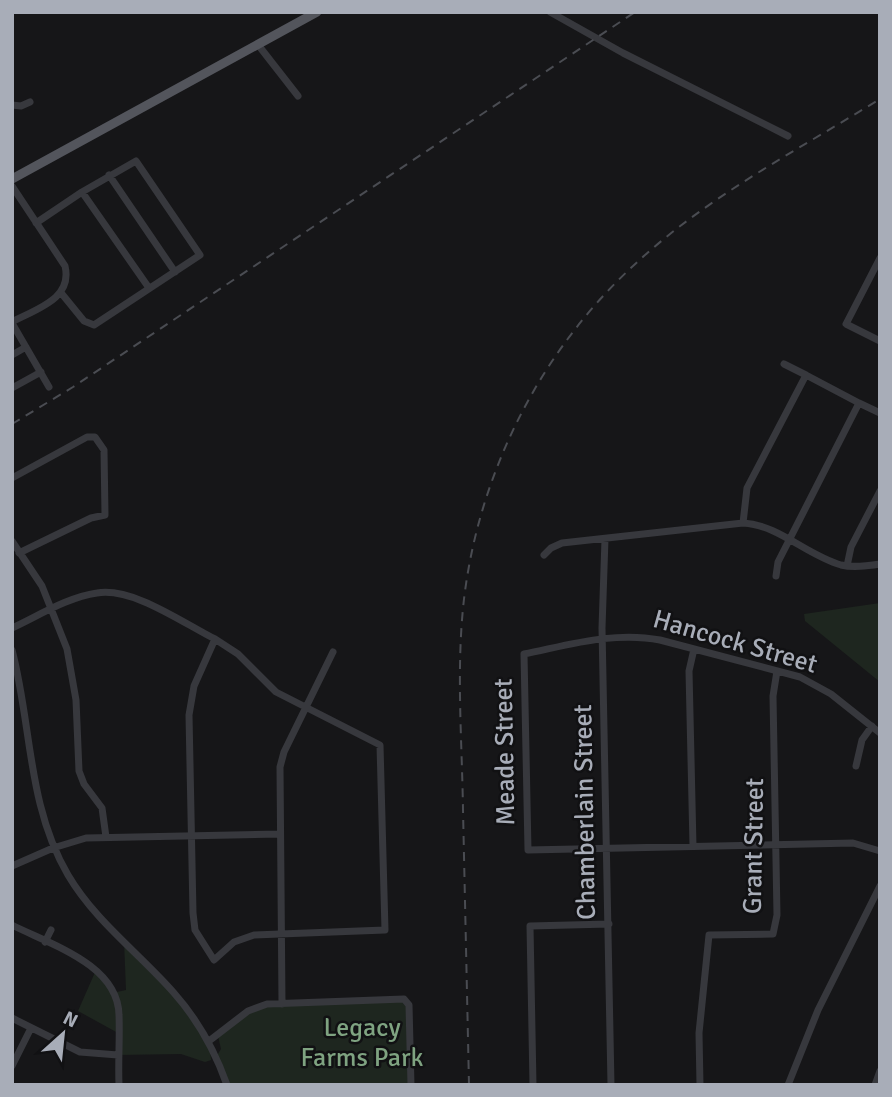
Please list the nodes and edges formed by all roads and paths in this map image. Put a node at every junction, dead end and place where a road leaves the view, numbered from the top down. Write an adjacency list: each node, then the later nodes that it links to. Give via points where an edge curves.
1 (317, 12): 3 (main road)
2 (550, 12): 7 (street)
3 (259, 46): 4 (street); 9 (main road)
4 (299, 96)
5 (30, 102): 6 (street)
6 (12, 104)
7 (788, 136)
8 (109, 175): 11 (street); 14 (street); 14 (street, via 136,162 200,255)
9 (12, 179)
10 (12, 186): 12 (street)
11 (82, 192): 12 (street); 15 (street)
12 (36, 223): 16 (street, via 65,266)
13 (878, 264): 18 (street, via 846,324)
14 (175, 272): 15 (street)
15 (149, 288): 16 (street, via 94,325 84,321)
16 (62, 293): 17 (street)
17 (12, 322): 19 (street)
18 (880, 341)
19 (26, 347): 20 (street); 22 (street)
20 (12, 355)
21 (784, 364): 23 (street)
22 (41, 372): 24 (street); 25 (street)
23 (806, 375): 26 (street); 30 (street, via 747,488)
24 (49, 387)
25 (12, 388)
26 (859, 403): 27 (street); 32 (street)
27 (880, 413)
28 (12, 478): 34 (street, via 87,437 95,437 104,450 105,515)
29 (880, 491): 37 (street, via 853,542)
30 (743, 523): 31 (street); 32 (street)
31 (605, 539): 35 (street, via 558,544); 42 (street, Chamberlain Street)
32 (789, 540): 37 (street); 38 (street)
33 (12, 541): 34 (street)
34 (19, 553): 39 (street)
35 (544, 555)
36 (880, 564): 37 (street)
37 (847, 566)
38 (776, 576)
39 (52, 610): 40 (street); 41 (street, via 88,594 122,594); 54 (street, via 73,668 79,771 102,808)
40 (12, 628)
41 (215, 639): 48 (street, via 238,654 276,692); 53 (street, via 190,700)
42 (602, 639): 43 (street, Hancock Street, via 642,636); 46 (street, Hancock Street); 58 (street, Chamberlain Street)
43 (694, 649): 47 (street, Hancock Street); 56 (street, via 689,671)
44 (12, 650): 57 (street, via 37,801)
45 (333, 652): 48 (street)
46 (524, 654): 58 (street, Meade Street, via 528,850)
47 (777, 671): 49 (street, Hancock Street, via 814,683); 55 (street, Grant Street, via 773,696)
48 (306, 707): 52 (street, via 280,767); 65 (street, via 380,745 386,930)
49 (872, 726): 50 (street, Hancock Street); 51 (street, via 862,740)
50 (880, 733)
51 (856, 766)
52 (280, 834): 53 (street); 65 (street)
53 (191, 835): 54 (street); 65 (street, via 195,930 214,960 244,938)
54 (106, 837): 57 (street)
55 (777, 845): 56 (street); 59 (street, via 853,843); 79 (street, Grant Street, via 778,901 773,933 709,934 699,1033)
56 (693, 846): 58 (street)
57 (54, 848): 60 (street); 70 (street, via 69,877 96,911 174,993)
58 (606, 849): 62 (street, Chamberlain Street)
59 (880, 851)
60 (12, 866)
61 (880, 886): 80 (street, via 818,1010)
62 (609, 924): 77 (street, via 530,926); 78 (street, Chamberlain Street)
63 (12, 925): 66 (street)
64 (51, 930): 66 (street)
65 (282, 933): 67 (street)
66 (45, 942): 71 (street, via 85,962 106,982 115,1003)
67 (282, 1004): 70 (street, via 257,1007); 76 (street, via 408,1001)
68 (12, 1018): 69 (street)
69 (31, 1028): 71 (street, via 80,1052); 72 (street)
70 (209, 1041): 75 (street)
71 (118, 1055): 74 (street)
72 (12, 1066)
73 (880, 1071): 81 (street)
74 (119, 1085)
75 (227, 1085)
76 (411, 1085)
77 (533, 1085)
78 (611, 1085)
79 (701, 1085)
80 (788, 1085)
81 (875, 1085)

